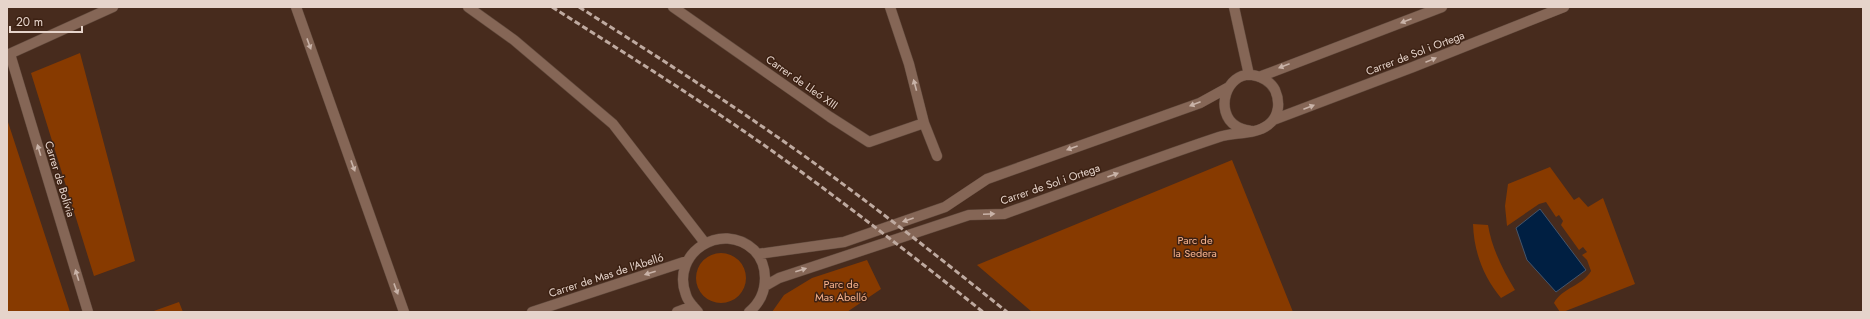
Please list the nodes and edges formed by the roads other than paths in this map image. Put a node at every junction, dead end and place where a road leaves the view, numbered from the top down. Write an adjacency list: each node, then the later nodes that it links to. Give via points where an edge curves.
1 (113, 7): 9 (street)
2 (296, 7): 22 (street, one-way to 22)
3 (468, 7): 16 (street, via 514,40 613,124)
4 (673, 7): 13 (street, Carrer de Lleó XIII, via 869,142)
5 (890, 7): 13 (street, one-way to 5, via 909,64)
6 (1234, 7): 10 (street)
7 (1442, 7): 10 (street, one-way to 10)
8 (1564, 7): 12 (street, Carrer de Sol i Ortega, one-way to 8)
9 (8, 54): 21 (street, Carrer de Bolívia, one-way to 9)
10 (1254, 76): 11 (street, via 1242,75); 12 (street, via 1267,81 1277,95 1278,112)
11 (1229, 86): 14 (street, via 1225,95 1226,114 1237,127); 17 (street, one-way to 17, via 1200,102 987,179 945,207 844,242)
12 (1273, 120): 14 (street, via 1260,130)
13 (924, 123): 15 (street)
14 (1251, 131): 19 (street, Carrer de Sol i Ortega, one-way to 14, via 779,278 969,214 1004,214 1221,136)
15 (937, 156)
16 (705, 243): 17 (street, via 724,238 735,239 748,245); 18 (street, via 694,251)
17 (758, 254): 19 (street, via 765,272)
18 (687, 261): 20 (street, via 683,275 685,293); 23 (street, Carrer de Mas de l'Abelló, one-way to 23)
19 (765, 286): 25 (street, via 763,295)
20 (696, 309): 24 (street)
21 (88, 312)
22 (404, 312)
23 (532, 312)
24 (677, 312)
25 (749, 312)

